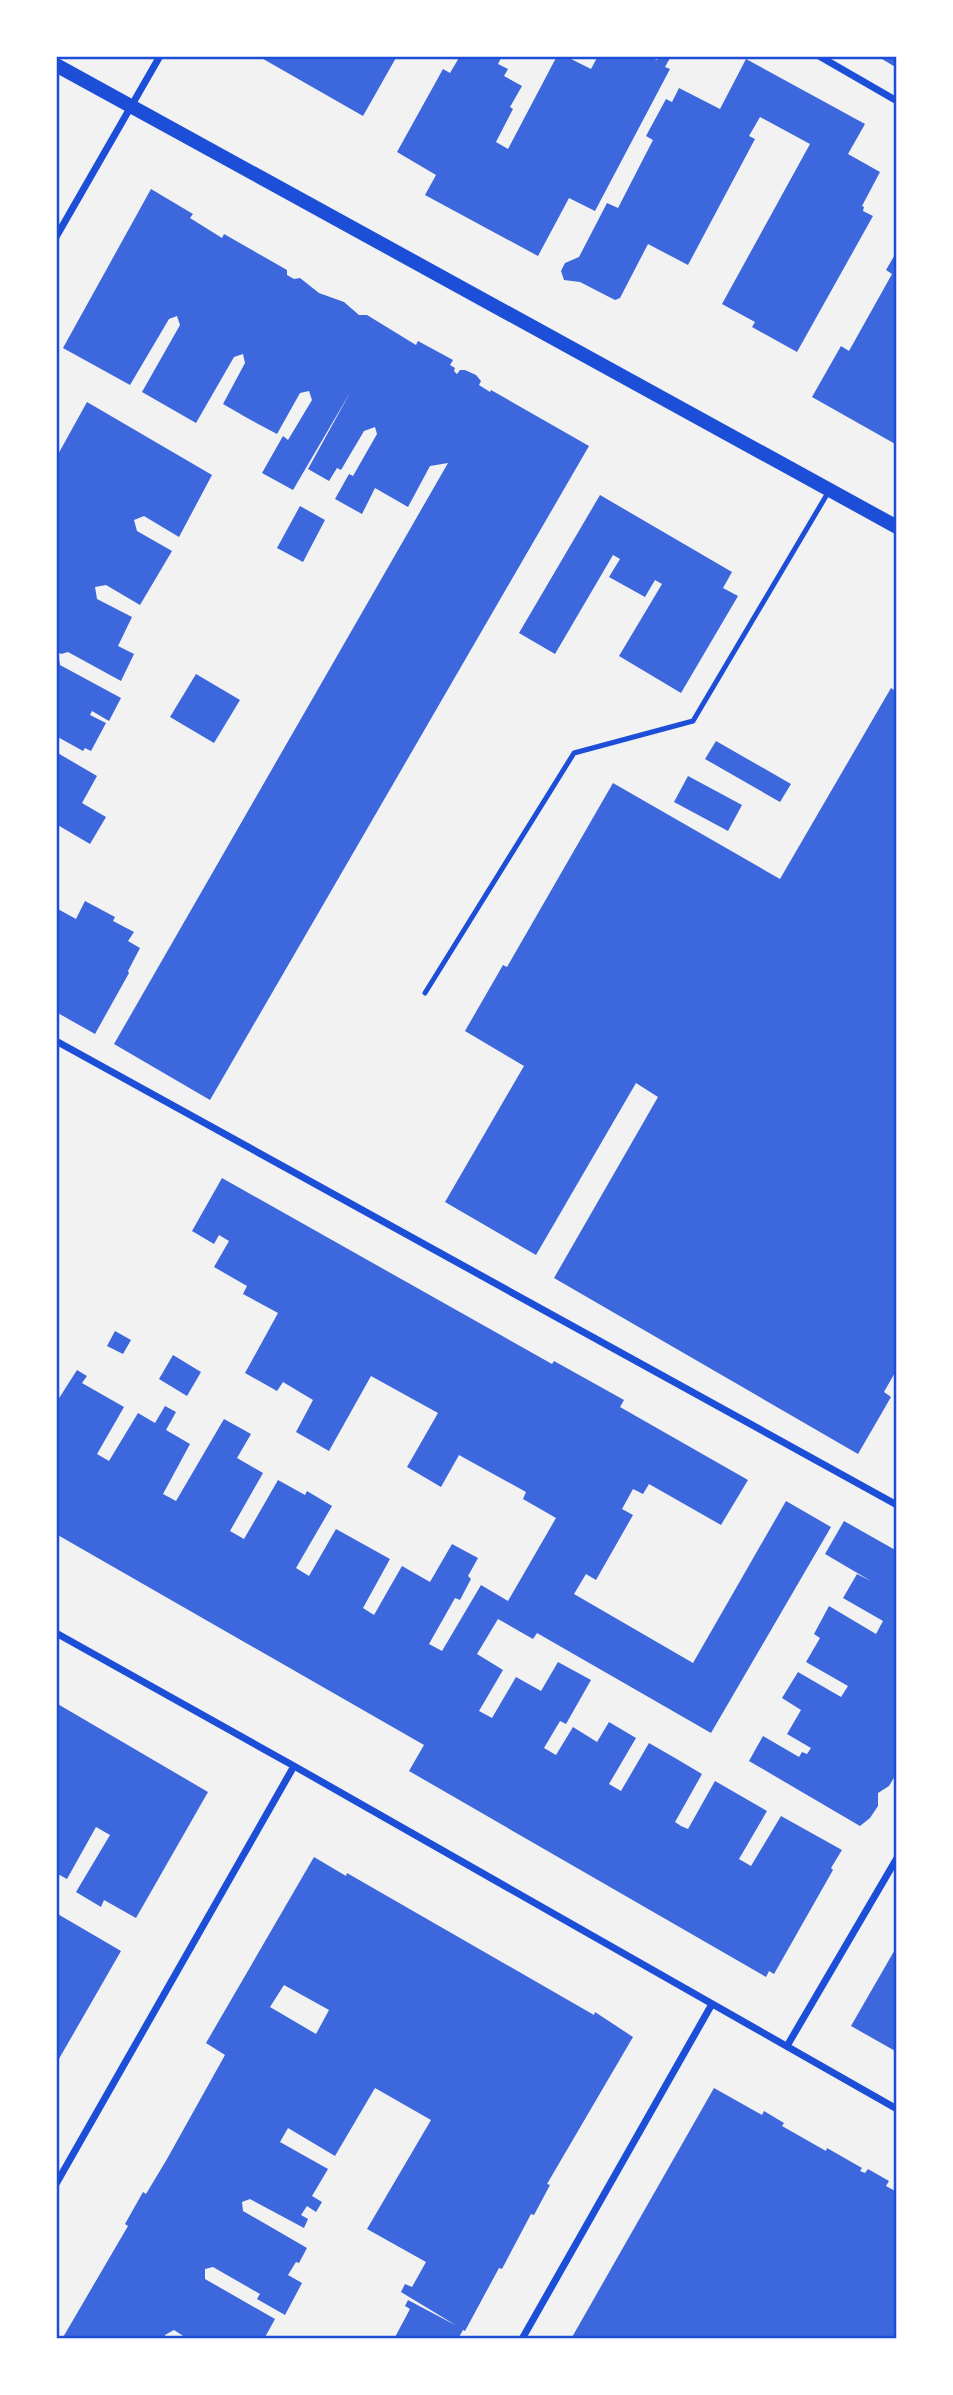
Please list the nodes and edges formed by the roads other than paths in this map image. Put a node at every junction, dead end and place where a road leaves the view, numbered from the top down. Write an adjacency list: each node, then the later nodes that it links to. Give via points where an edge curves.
1 (160, 56): 5 (street)
2 (819, 56): 4 (street)
3 (56, 65): 5 (main road)
4 (897, 101)
5 (130, 107): 6 (street); 7 (main road)
6 (56, 237)
7 (830, 490): 8 (main road); 9 (lane, via 693,721 574,753)
8 (897, 527)
9 (425, 993)
10 (56, 1041): 11 (street)
11 (897, 1505)
12 (56, 1633): 13 (street)
13 (294, 1766): 15 (street); 18 (street)
14 (897, 1858): 16 (street)
15 (712, 2004): 16 (street); 19 (street)
16 (787, 2046): 17 (street)
17 (897, 2109)
18 (56, 2183)
19 (522, 2339)

